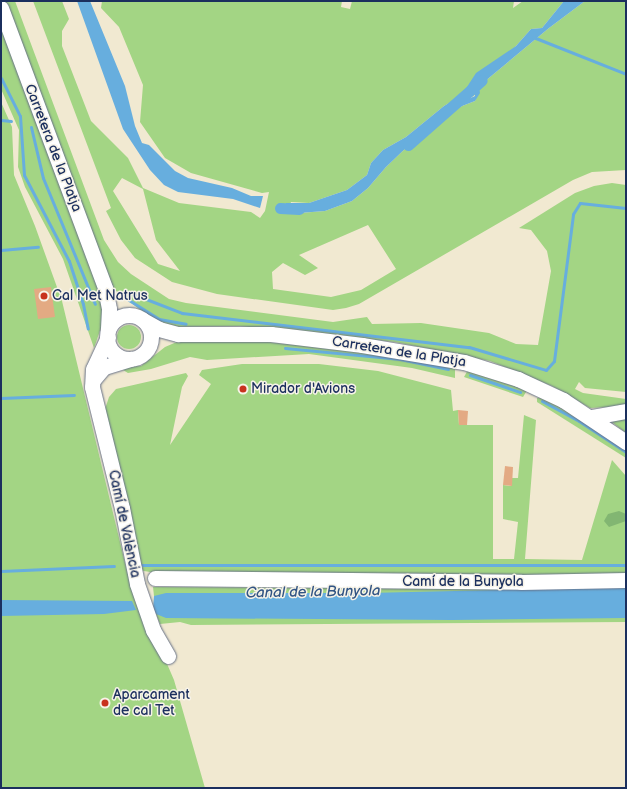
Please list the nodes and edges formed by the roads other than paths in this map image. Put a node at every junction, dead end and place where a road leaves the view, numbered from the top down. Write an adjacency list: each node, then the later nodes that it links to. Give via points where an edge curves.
1 (1, 8): 2 (street, Carretera de la Platja)
2 (105, 288): 3 (street, Carretera de la Platja); 4 (street, Carretera de la Platja, via 109,309)
3 (140, 318): 4 (street, via 119,318); 5 (street, Carretera de la Platja, via 159,329); 6 (street, via 151,336)
4 (108, 334): 6 (street, via 115,353); 7 (street, Camí de València, via 93,369)
5 (178, 334): 6 (street); 9 (street, Carretera de la Platja, via 271,334 444,357 518,379)
6 (138, 356): 7 (street, via 104,367 94,379)
7 (92, 387): 13 (street, Camí de València, via 139,589 151,625)
8 (626, 411): 9 (street)
9 (592, 417): 10 (street, Carretera de la Platja)
10 (626, 442)
11 (155, 578): 12 (street, Camí de la Bunyola, via 514,582)
12 (626, 580)
13 (168, 656)

